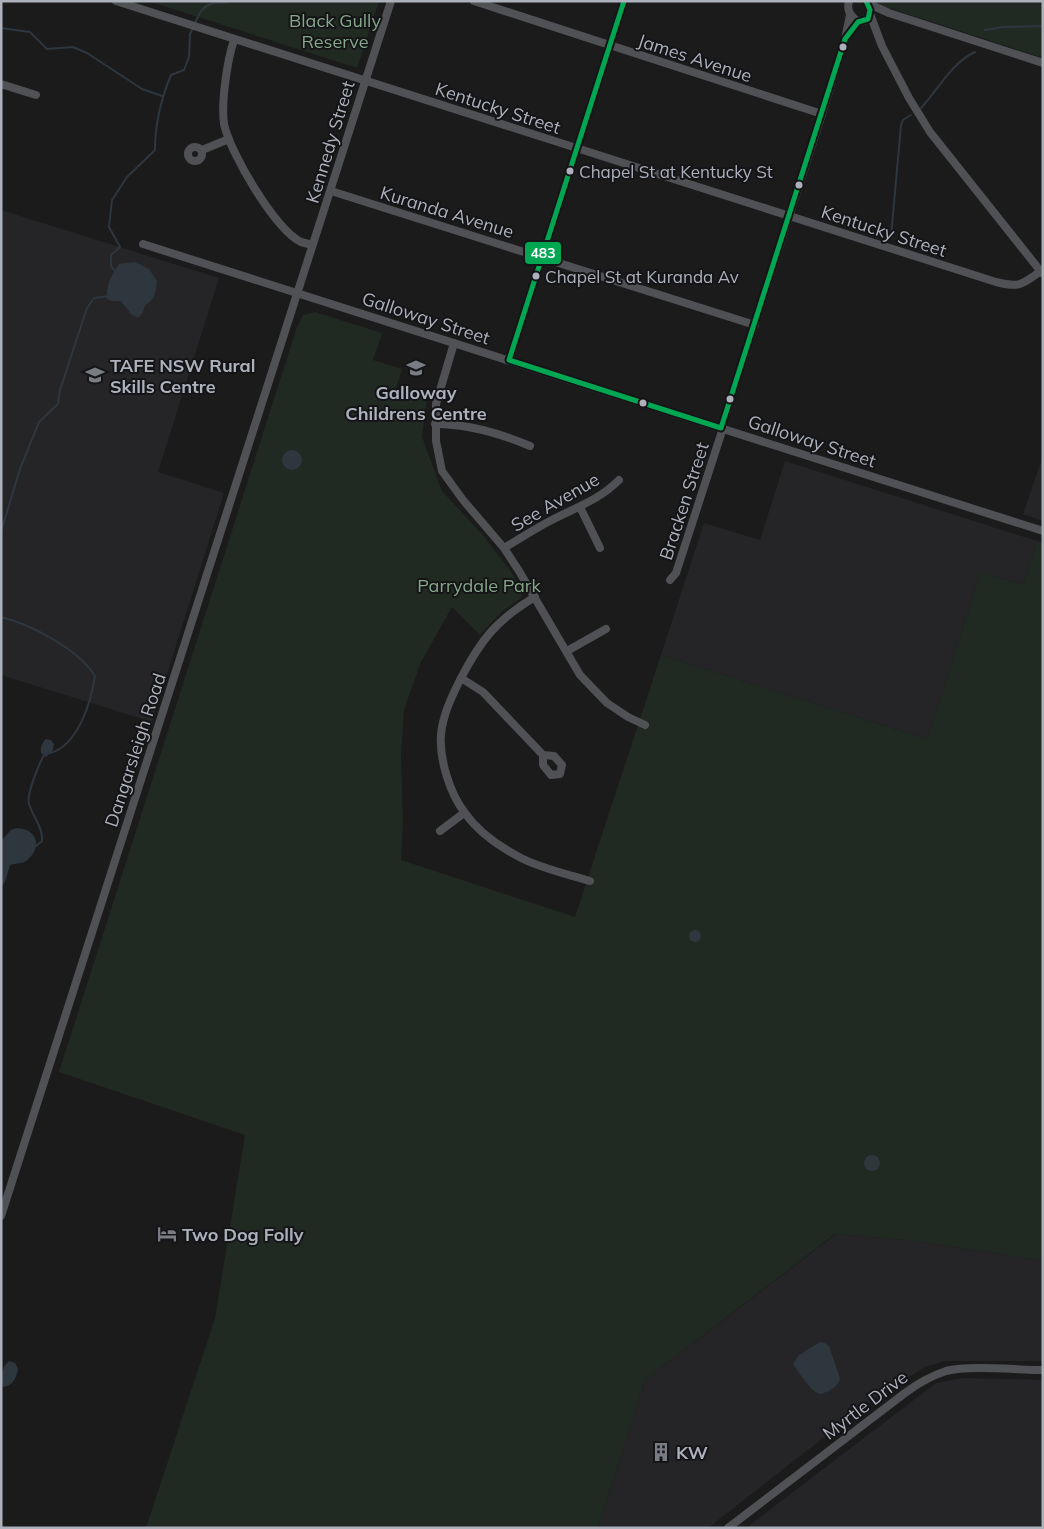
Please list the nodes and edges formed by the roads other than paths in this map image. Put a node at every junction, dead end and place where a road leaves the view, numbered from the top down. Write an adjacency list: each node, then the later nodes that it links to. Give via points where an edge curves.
1 (116, 1): 11 (street, Kentucky Street)
2 (391, 1): 15 (street, Kennedy Street)
3 (474, 1): 12 (street, James Avenue)
4 (624, 1): 12 (street)
5 (840, 1): 6 (street)
6 (848, 4): 8 (street)
7 (868, 7): 9 (street); 13 (street); 14 (street)
8 (850, 15): 9 (street); 10 (street, Bracken Street)
9 (861, 21): 10 (street); 13 (street)
10 (845, 39): 18 (street, Bracken Street)
11 (234, 40): 15 (street, Kentucky Street); 19 (street, via 224,101 224,124)
12 (610, 46): 18 (street, James Avenue); 20 (street)
13 (882, 46): 27 (street, via 908,98 930,132)
14 (1043, 63)
15 (365, 80): 20 (street, Kentucky Street); 22 (street, Kennedy Street)
16 (1, 84): 17 (street)
17 (36, 95)
18 (822, 114): 23 (street, Bracken Street)
19 (230, 139): 21 (street); 25 (street, via 248,180 282,225 301,242)
20 (577, 149): 23 (street, Kentucky Street); 26 (street)
21 (202, 150)
22 (331, 191): 25 (street, Kennedy Street); 26 (street, Kuranda Avenue)
23 (789, 216): 27 (street, Kentucky Street, via 1009,285 1022,285); 29 (street, Bracken Street)
24 (143, 244): 28 (street, Galloway Street)
25 (312, 245): 28 (street, Kennedy Street)
26 (542, 257): 29 (street, Kuranda Avenue); 31 (street)
27 (1042, 272)
28 (298, 293): 30 (street, Galloway Street); 50 (street, Dangarsleigh Road)
29 (754, 325): 33 (street, Bracken Street)
30 (454, 343): 31 (street, Galloway Street); 32 (street, via 436,404)
31 (509, 360): 33 (street, Galloway Street)
32 (435, 424): 34 (street, via 482,428); 38 (street, via 442,472)
33 (722, 428): 37 (street, Galloway Street); 40 (street, Bracken Street, via 676,574)
34 (530, 446)
35 (619, 480): 36 (street, See Avenue, via 608,491)
36 (580, 507): 38 (street, See Avenue); 39 (street)
37 (1043, 531)
38 (504, 548): 41 (street)
39 (600, 548)
40 (670, 580)
41 (535, 597): 43 (street); 44 (street, via 503,618 487,635)
42 (606, 629): 43 (street)
43 (567, 651): 45 (street, via 593,690 628,718)
44 (461, 678): 46 (street, via 483,692); 47 (street, via 447,708 441,749 447,776)
45 (645, 725)
46 (543, 755)
47 (464, 813): 48 (street); 49 (street, via 497,844 522,859)
48 (440, 831)
49 (590, 881)
50 (1, 1216)
51 (1043, 1370): 52 (street, Myrtle Drive, via 952,1370 930,1378 904,1393)
52 (728, 1528)

